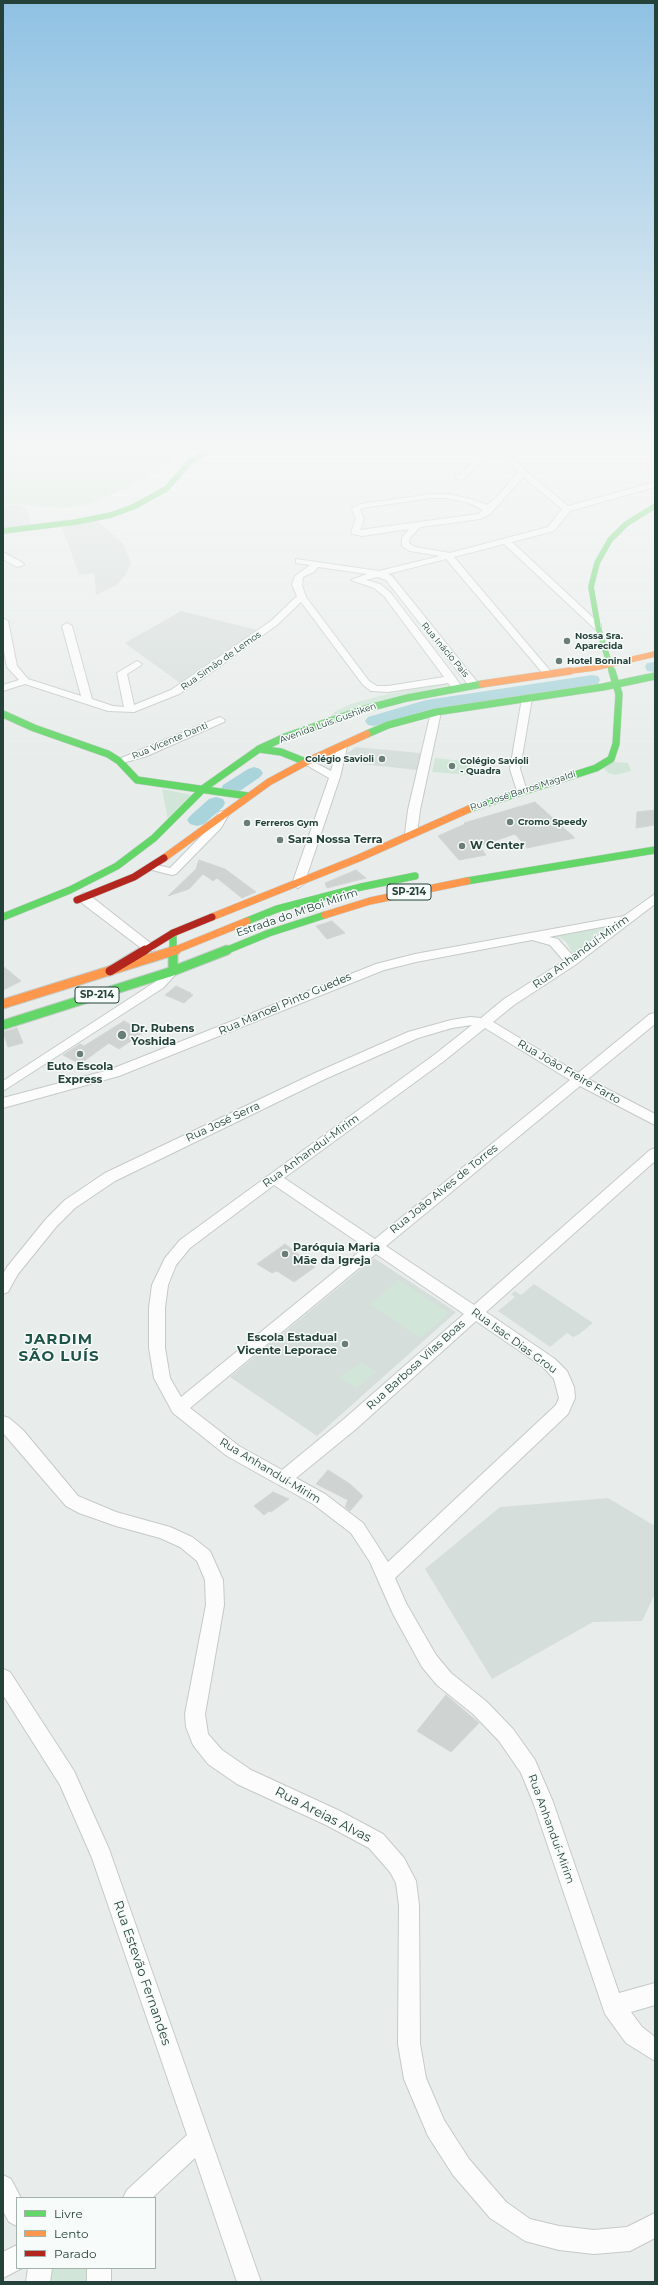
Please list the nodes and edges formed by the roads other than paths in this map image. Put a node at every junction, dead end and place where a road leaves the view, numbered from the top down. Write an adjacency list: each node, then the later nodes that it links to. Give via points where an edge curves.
1 (6, 557): 7 (street)
2 (441, 557): 9 (street)
3 (448, 557): 20 (street)
4 (523, 557): 12 (street)
5 (601, 557): 13 (main road, Rua José Barros Magaldi, via 591,587)
6 (299, 561): 8 (street)
7 (20, 565)
8 (314, 567): 9 (street, Rua Inácio Pais); 10 (street, Rua Inácio Pais); 11 (street, via 297,579)
9 (376, 573): 10 (street); 24 (street, Rua Inácio Pais, via 389,578)
10 (356, 580): 22 (street, Rua Inácio Pais, via 376,586 387,594)
11 (302, 597): 22 (street, via 364,681 375,688 404,688); 30 (street, Rua Simão de Lemos, via 265,630 187,685 158,701)
12 (576, 607): 13 (street); 16 (street)
13 (595, 613): 16 (main road, Rua José Barros Magaldi)
14 (3, 621): 23 (street, via 12,667)
15 (67, 626): 29 (street)
16 (598, 627): 19 (main road, Rua José Barros Magaldi)
17 (655, 654): 19 (main road, Avenida Luis Gushiken)
18 (137, 664): 30 (street, via 122,673)
19 (608, 665): 20 (main road, Avenida Luis Gushiken); 25 (main road, Rua José Barros Magaldi)
20 (549, 675): 24 (main road, Avenida Luis Gushiken)
21 (655, 676): 25 (main road)
22 (452, 679): 27 (street, Rua Inácio Pais)
23 (25, 681): 26 (street); 29 (street)
24 (474, 685): 27 (main road, Avenida Luis Gushiken)
25 (616, 685): 28 (main road); 44 (main road, Rua José Barros Magaldi, via 619,694 618,731 614,753 610,759 596,768)
26 (3, 688)
27 (458, 688): 34 (main road, Avenida Luis Gushiken, via 385,703)
28 (527, 698): 31 (main road); 44 (street, via 515,769)
29 (88, 702): 30 (street)
30 (130, 710)
31 (436, 712): 36 (main road, via 388,725); 47 (street)
32 (3, 714): 39 (main road, via 34,728 95,748)
33 (220, 720): 39 (street, Rua Vicente Danti, via 150,751)
34 (328, 721): 35 (main road); 37 (main road, Avenida Luis Gushiken)
35 (295, 743)
36 (342, 747): 38 (main road); 41 (street)
37 (259, 749): 38 (main road); 40 (main road, Avenida Luis Gushiken)
38 (306, 757): 41 (street); 45 (main road)
39 (119, 761): 42 (main road, via 137,780)
40 (220, 775): 42 (main road, via 183,783); 43 (main road, Avenida Luis Gushiken)
41 (335, 777): 51 (street)
42 (157, 785): 43 (main road)
43 (201, 791): 45 (main road); 55 (main road, Avenida Luis Gushiken, via 154,838 117,866 70,890)
44 (522, 791): 47 (main road, Rua José Barros Magaldi, via 480,804)
45 (248, 796): 46 (main road)
46 (223, 814): 49 (street, via 217,826 172,872)
47 (411, 834): 51 (main road, Rua José Barros Magaldi)
48 (655, 850): 62 (main road, Estrada do M'Boi Mirim / SP-214, via 446,885 370,901 269,933)
49 (152, 867): 52 (main road)
50 (427, 874): 60 (main road, Estrada do M'Boi Mirim / SP-214, via 361,887 277,909)
51 (298, 884): 57 (main road, Rua José Barros Magaldi)
52 (84, 897): 54 (main road); 59 (street)
53 (655, 898): 56 (street, Rua Anhanduí-Mirim)
54 (70, 903)
55 (3, 917)
56 (627, 918): 58 (street, Rua Manoel Pinto Guedes); 61 (street, Rua Anhanduí-Mirim)
57 (173, 933): 59 (main road, Rua José Barros Magaldi); 60 (main road)
58 (532, 936): 61 (street, Rua Manoel Pinto Guedes, via 554,942); 70 (street, Rua Manoel Pinto Guedes, via 422,956 380,967 156,1057 89,1081)
59 (149, 948): 63 (main road, Rua José Barros Magaldi)
60 (172, 951): 62 (main road); 63 (main road, Estrada do M'Boi Mirim / SP-214)
61 (570, 962): 66 (street, Rua Anhanduí-Mirim, via 509,1002)
62 (173, 971): 67 (main road, Estrada do M'Boi Mirim / SP-214); 69 (street, via 159,985)
63 (108, 973): 64 (main road, Estrada do M'Boi Mirim / SP-214)
64 (3, 1004)
65 (655, 1017): 68 (street, Rua João Alves de Torres)
66 (484, 1022): 68 (street, Rua João Freire Farto); 74 (street, Rua Anhanduí-Mirim, via 439,1058); 76 (street, Rua José Serra, via 461,1022 413,1035 241,1113 116,1174 70,1204 51,1223 16,1266)
67 (3, 1025)
68 (578, 1079): 72 (street, Rua João Freire Farto); 75 (street, Rua João Alves de Torres)
69 (7, 1085): 70 (street, Rua Manoel Pinto Guedes, via 27,1091)
70 (45, 1092): 71 (street, Rua Manoel Pinto Guedes)
71 (3, 1103)
72 (655, 1120)
73 (655, 1153): 77 (street, Rua Barbosa Vilas Boas)
74 (274, 1178): 75 (street, Rua Isac Dias Grou); 78 (street, Rua Anhanduí-Mirim, via 185,1244 164,1273 157,1308 157,1348 162,1378)
75 (373, 1247): 77 (street, Rua Isac Dias Grou); 78 (street, Rua João Alves de Torres)
76 (3, 1288)
77 (476, 1312): 80 (street, Rua Barbosa Vilas Boas, via 350,1424); 81 (street, Rua Isac Dias Grou, via 549,1363 561,1375 567,1398 562,1409)
78 (179, 1408): 80 (street, Rua Anhanduí-Mirim, via 233,1451)
79 (3, 1423): 90 (street, Rua Areias Alvas, via 17,1435 72,1501 116,1519 164,1532 186,1542 204,1556 214,1580 215,1605 195,1714 200,1739 216,1757 244,1777 376,1841 397,1865 406,1881 409,1905 409,2044 415,2079 436,2128 461,2167 498,2210 525,2228 559,2238 594,2242 630,2239)
80 (283, 1479): 81 (street, Rua Anhanduí-Mirim, via 319,1500 357,1528 367,1540)
81 (385, 1576): 84 (street, Rua Anhanduí-Mirim, via 399,1608 429,1661 444,1679 480,1708 506,1735 528,1767 543,1802)
82 (3, 1678): 86 (street, Rua Estevão Fernandes, via 67,1778 102,1856)
83 (655, 1994): 84 (street)
84 (613, 2006): 85 (street, Rua Anhanduí-Mirim, via 634,2035)
85 (655, 2050)
86 (199, 2139): 88 (street); 97 (street, Rua Estevão Fernandes)
87 (3, 2187): 89 (street)
88 (136, 2197)
89 (16, 2212)
90 (655, 2225)
91 (16, 2258): 92 (street)
92 (3, 2266)
93 (40, 2269): 95 (street)
94 (98, 2269): 96 (street)
95 (38, 2282)
96 (99, 2282)
97 (249, 2282)

